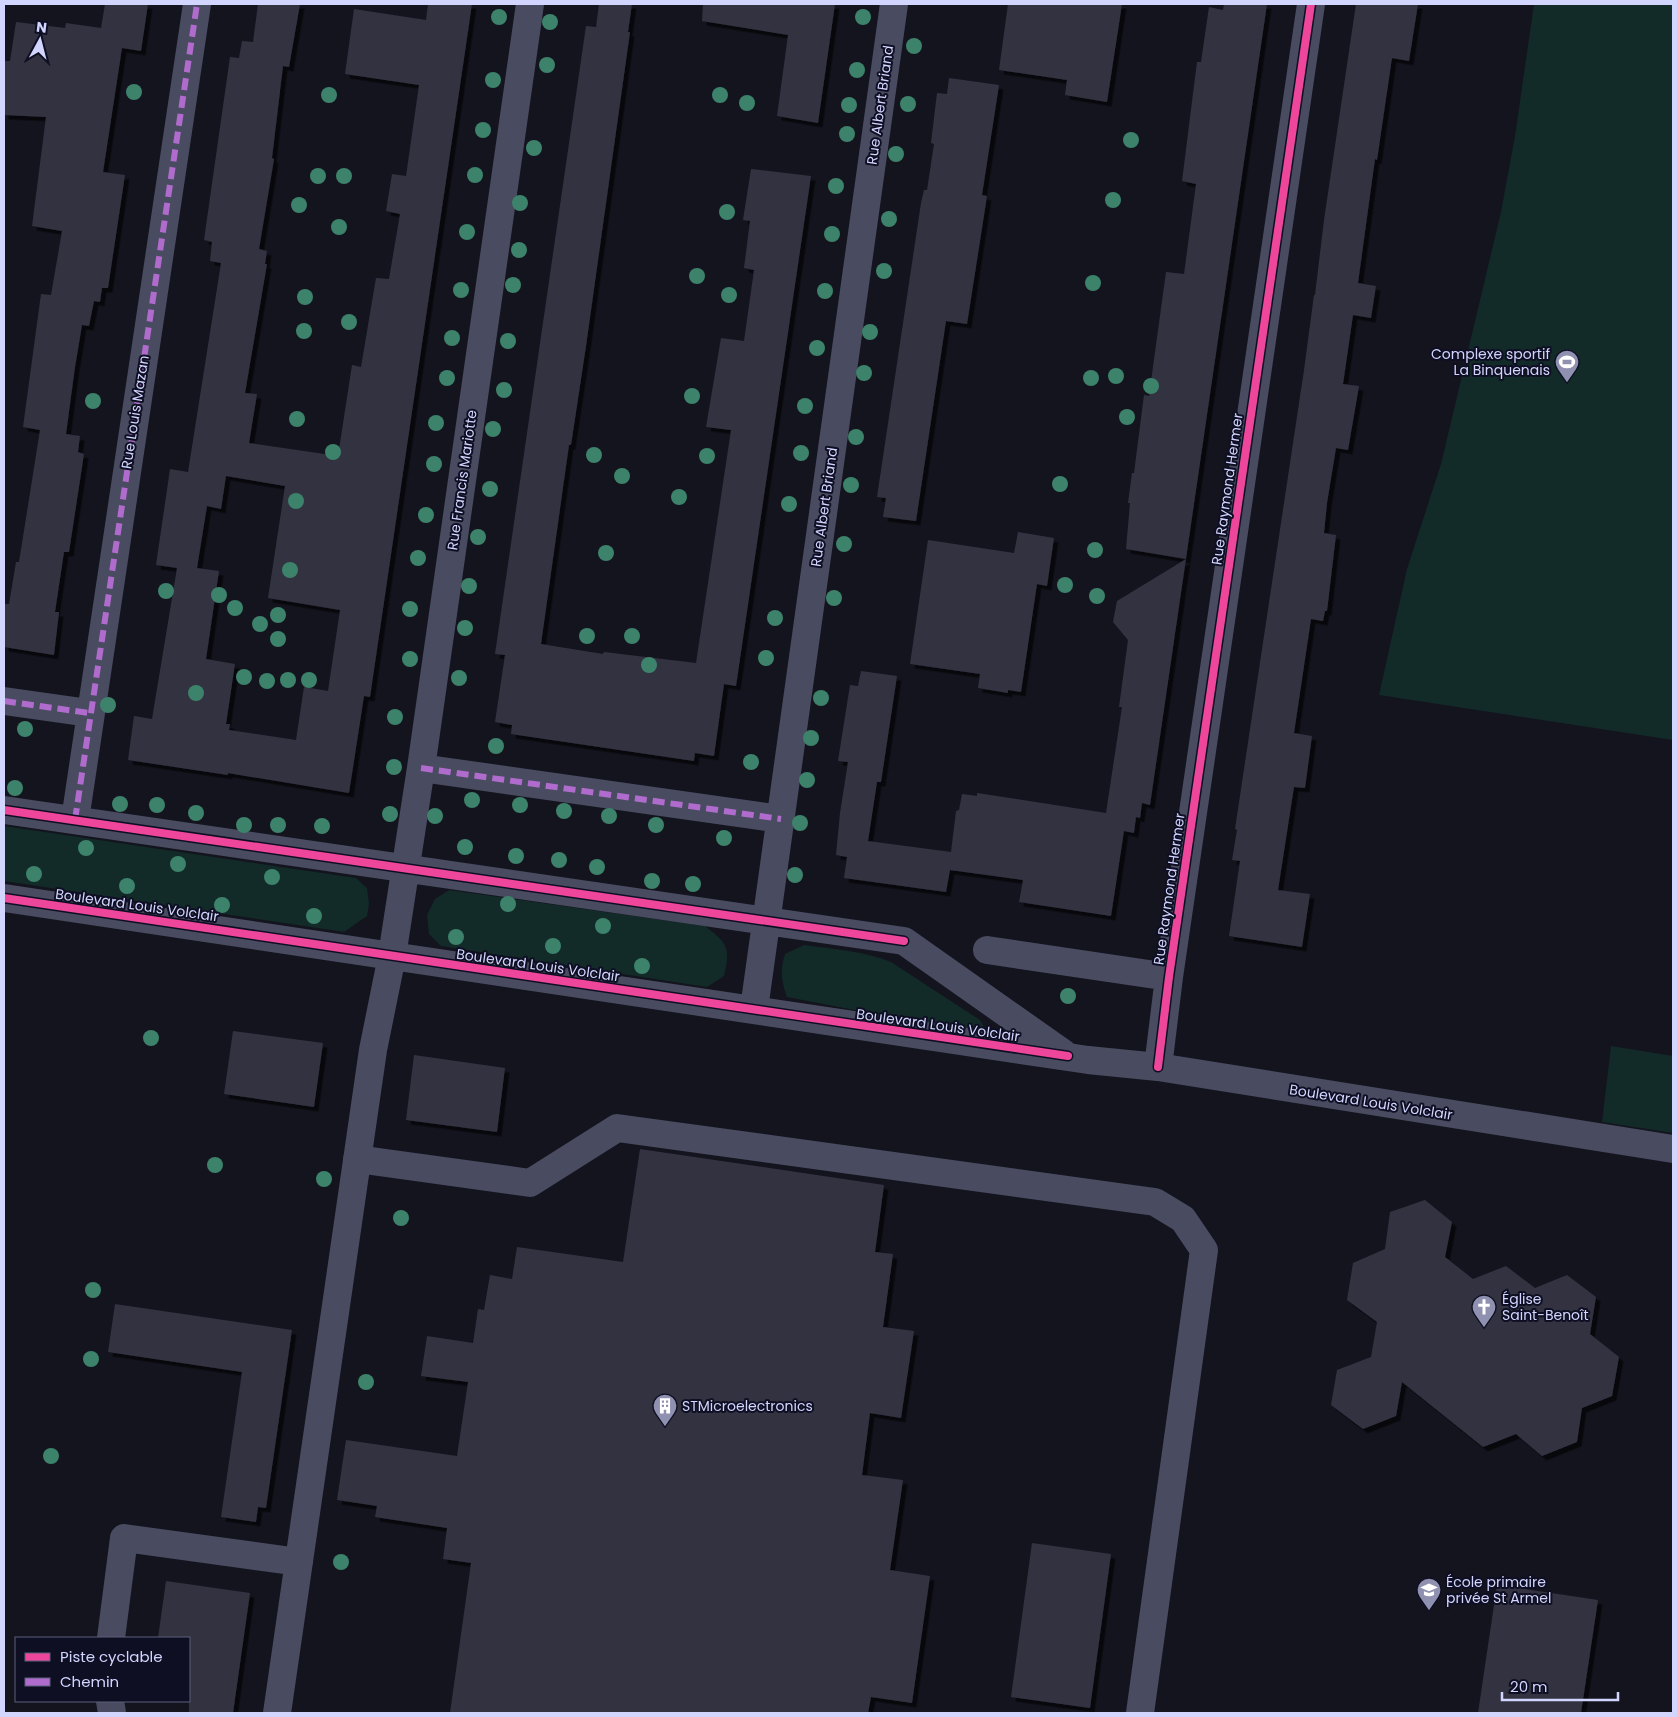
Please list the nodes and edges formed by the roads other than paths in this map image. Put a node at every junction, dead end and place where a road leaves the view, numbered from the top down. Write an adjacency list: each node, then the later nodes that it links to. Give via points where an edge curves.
1 (197, 4): 6 (street, Rue Louis Mazan)
2 (530, 4): 7 (street, Rue Francis Mariotte)
3 (894, 4): 9 (street, Rue Albert Briand)
4 (1310, 4): 16 (street, Rue Raymond Hermer)
5 (4, 701): 6 (street)
6 (89, 714): 10 (street, Rue Louis Mazan)
7 (421, 768): 9 (street); 11 (street, Rue Francis Mariotte)
8 (4, 810): 10 (street, Boulevard Louis Volclair)
9 (781, 819): 13 (street, Rue Albert Briand)
10 (75, 820): 11 (street, Boulevard Louis Volclair)
11 (406, 869): 13 (street, Boulevard Louis Volclair); 15 (street, Rue Francis Mariotte)
12 (4, 898): 15 (street, Boulevard Louis Volclair)
13 (767, 922): 17 (street, Rue Albert Briand); 18 (street, Boulevard Louis Volclair, via 904,942)
14 (987, 950): 16 (street)
15 (392, 956): 17 (street, Boulevard Louis Volclair); 21 (street, Rue Francis Mariotte, via 373,1050)
16 (1168, 977): 19 (street, Rue Raymond Hermer)
17 (754, 1010): 18 (street, Boulevard Louis Volclair)
18 (1068, 1056): 19 (street, Boulevard Louis Volclair)
19 (1158, 1067): 20 (street, Boulevard Louis Volclair)
20 (1673, 1149)
21 (357, 1159): 22 (street, Rue Francis Mariotte); 25 (street, via 530,1183 617,1128 1155,1202 1183,1219 1204,1250)
22 (299, 1562): 23 (street, via 124,1538); 24 (street, Rue Francis Mariotte)
23 (111, 1637)
24 (277, 1713)
25 (1140, 1713)

